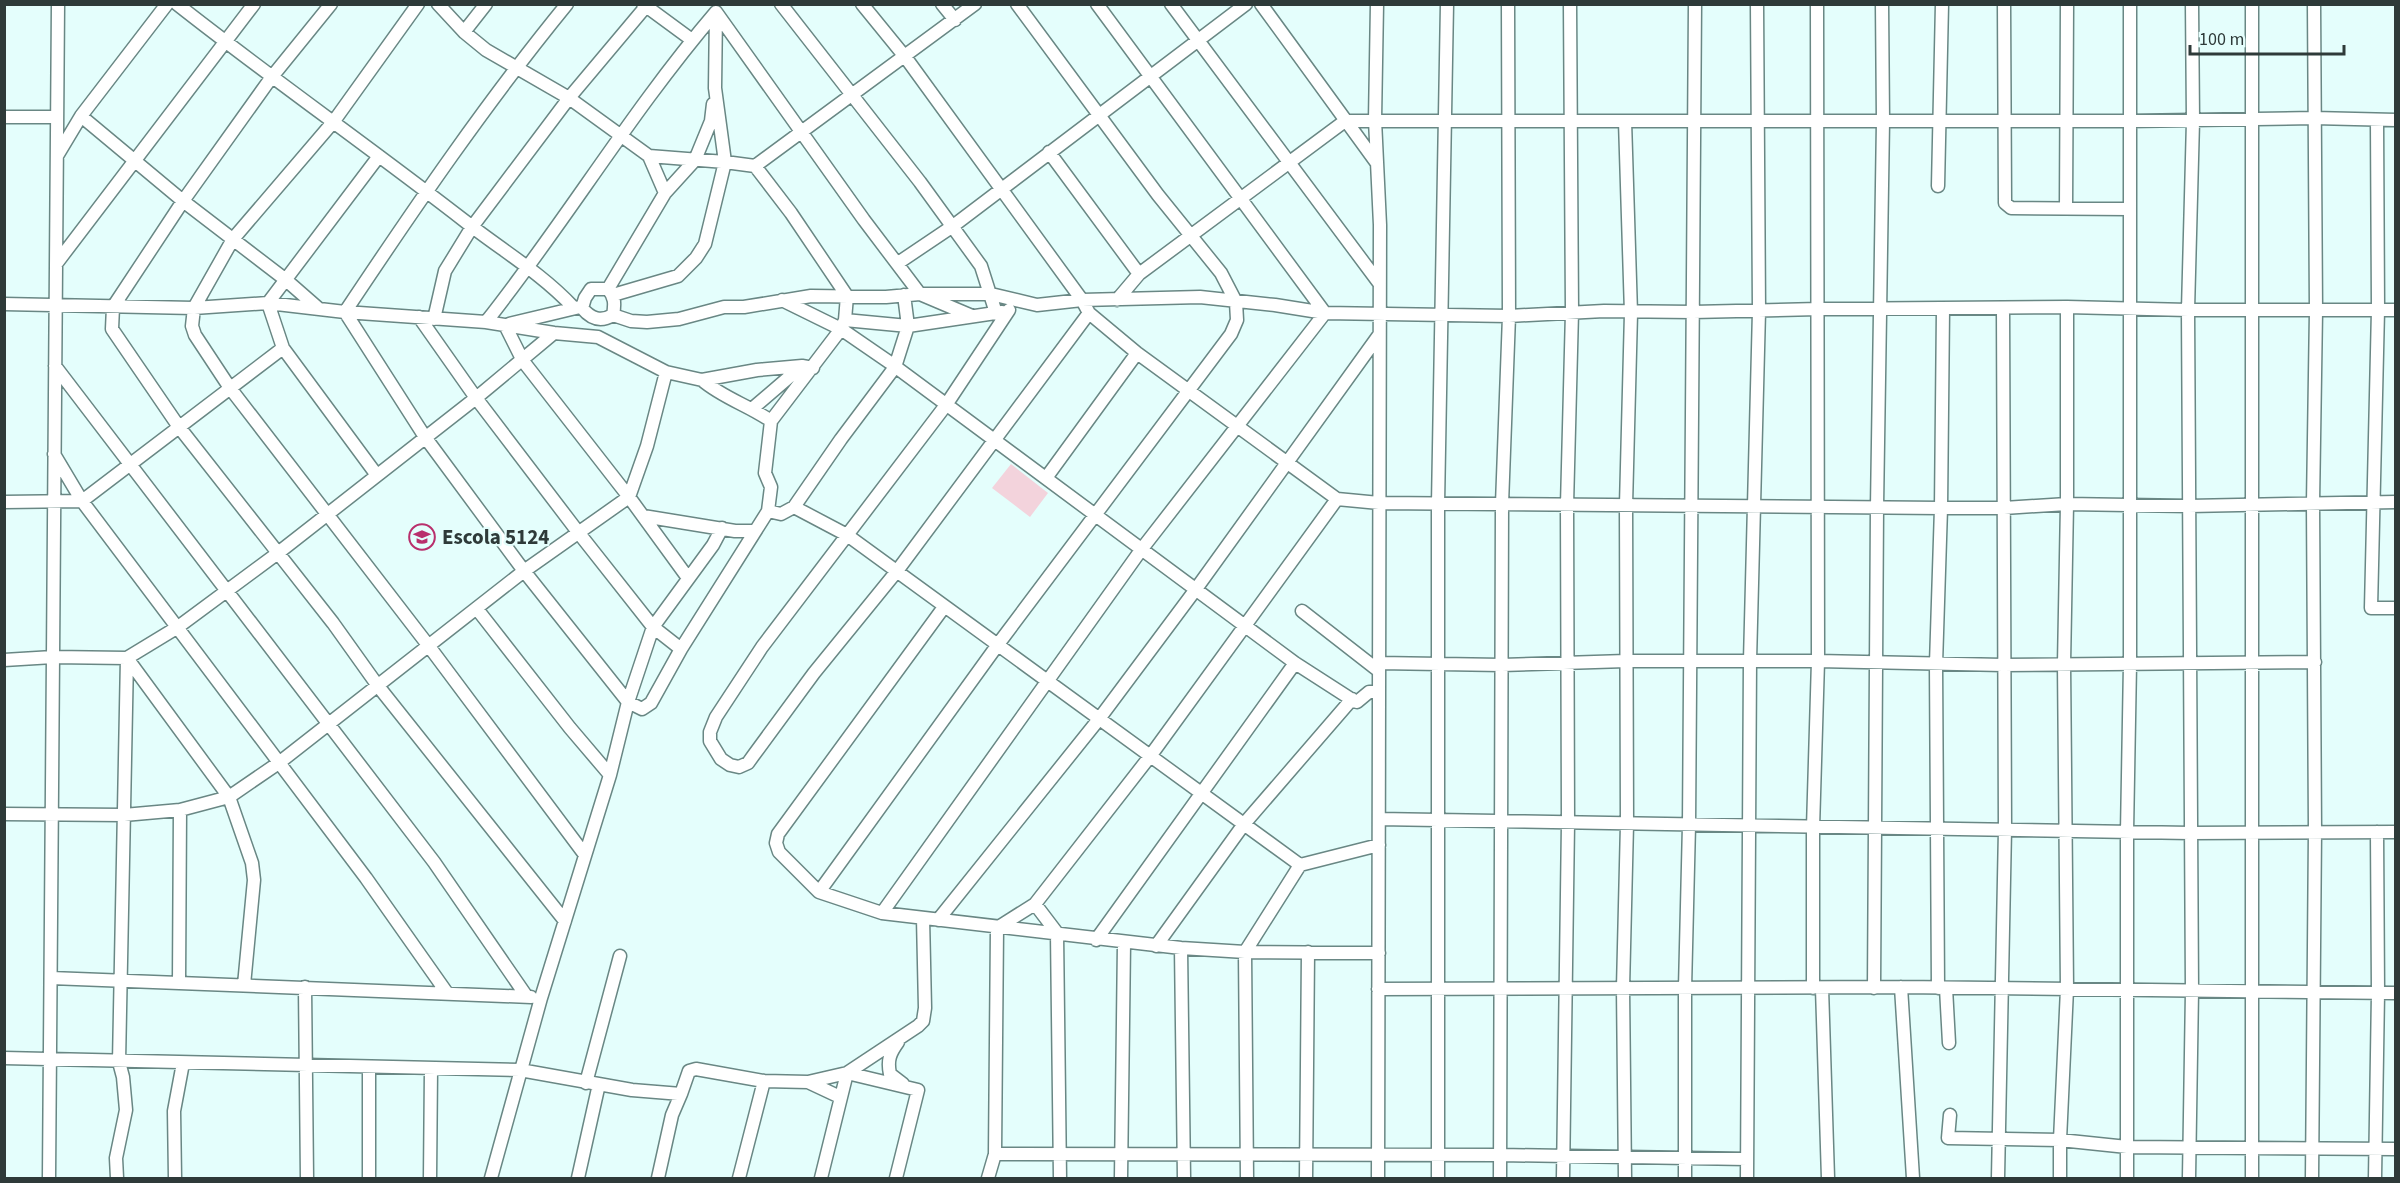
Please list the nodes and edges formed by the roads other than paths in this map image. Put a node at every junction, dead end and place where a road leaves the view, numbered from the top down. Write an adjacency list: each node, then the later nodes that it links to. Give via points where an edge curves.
1 (58, 4): 51 (street)
2 (167, 4): 49 (street)
3 (177, 4): 40 (street)
4 (254, 4): 40 (street)
5 (331, 4): 44 (street)
6 (418, 4): 58 (street)
7 (438, 4): 37 (street)
8 (486, 4): 37 (street)
9 (567, 4): 42 (street)
10 (781, 4): 46 (street)
11 (862, 4): 41 (street)
12 (942, 4): 36 (street)
13 (975, 4): 36 (street)
14 (1017, 4): 48 (street)
15 (1097, 4): 43 (street)
16 (1171, 4): 39 (street)
17 (1246, 4): 39 (street)
18 (1261, 4): 59 (street)
19 (1377, 4): 54 (street)
20 (1447, 4): 69 (street)
21 (1508, 4): 60 (street)
22 (1570, 4): 55 (street)
23 (1695, 4): 62 (street)
24 (1757, 4): 63 (street)
25 (1817, 4): 64 (street)
26 (1882, 4): 65 (street)
27 (1942, 4): 56 (street)
28 (2004, 4): 66 (street)
29 (2067, 4): 70 (street)
30 (2130, 4): 71 (street)
31 (2192, 4): 67 (street)
32 (2252, 4): 53 (street)
33 (2314, 4): 52 (street)
34 (646, 5): 38 (street); 47 (street)
35 (716, 8): 38 (street); 45 (street); 72 (street)
36 (955, 20): 41 (street)
37 (464, 32): 42 (street)
38 (692, 40): 73 (street)
39 (1197, 40): 43 (street); 80 (street)
40 (225, 43): 44 (street); 79 (street)
41 (906, 58): 46 (street); 85 (street)
42 (516, 67): 47 (street); 86 (street)
43 (1150, 75): 48 (street); 88 (street)
44 (271, 78): 58 (street); 89 (street)
45 (716, 88): 78 (street, via 711,122); 81 (street)
46 (854, 96): 72 (street); 92 (street)
47 (569, 98): 73 (street); 93 (street)
48 (1099, 115): 74 (street); 94 (street)
49 (81, 116): 77 (street); 79 (street)
50 (4, 117): 51 (street)
51 (57, 117): 77 (street)
52 (2314, 118): 53 (street); 68 (street); 127 (street)
53 (2252, 119): 67 (street); 131 (street)
54 (1375, 120): 59 (street); 69 (street); 82 (street)
55 (1570, 120): 60 (street); 61 (street); 133 (street)
56 (1941, 120): 65 (street); 66 (street); 84 (street)
57 (2396, 120): 68 (street)
58 (334, 121): 75 (street); 95 (street)
59 (1345, 121): 80 (street); 82 (street)
60 (1508, 121): 69 (street); 143 (street)
61 (1625, 121): 62 (street); 137 (street)
62 (1695, 121): 63 (street); 134 (street)
63 (1756, 121): 64 (street); 130 (street)
64 (1818, 121): 65 (street); 122 (street)
65 (1883, 121): 123 (street)
66 (2004, 121): 70 (street); 90 (street, via 2005,203 2011,208)
67 (2193, 121): 71 (street); 126 (street)
68 (2377, 121): 128 (street)
69 (1446, 122): 141 (street)
70 (2066, 122): 71 (street); 90 (street)
71 (2129, 122): 91 (street)
72 (802, 131): 83 (street); 96 (street)
73 (621, 136): 76 (street); 98 (street)
74 (1049, 152): 85 (street); 99 (street)
75 (379, 156): 86 (street); 100 (street)
76 (649, 156): 78 (street); 87 (street)
77 (57, 157): 97 (street)
78 (695, 160): 81 (street); 87 (street)
79 (134, 161): 89 (street); 97 (street)
80 (1290, 161): 88 (street); 101 (street)
81 (725, 162): 83 (street); 102 (street, via 712,223 696,258 678,276)
82 (1376, 162): 101 (street)
83 (755, 166): 106 (street)
84 (1938, 186)
85 (1001, 189): 92 (street); 108 (street)
86 (426, 191): 93 (street); 132 (street)
87 (665, 193): 102 (street)
88 (1241, 197): 94 (street); 136 (street)
89 (183, 201): 95 (street); 115 (street)
90 (2066, 208): 91 (street)
91 (2129, 209): 120 (street)
92 (953, 226): 96 (street); 104 (street, via 981,266)
93 (472, 227): 98 (street); 145 (street, via 444,271)
94 (1191, 234): 99 (street); 110 (street, via 1221,273)
95 (233, 239): 100 (street); 118 (street)
96 (898, 263): 103 (street)
97 (56, 264): 113 (street)
98 (530, 267): 116 (street); 146 (street)
99 (1139, 274): 109 (street)
100 (286, 280): 111 (street); 121 (street)
101 (1379, 283): 139 (street)
102 (610, 292): 116 (street, via 591,289); 140 (street)
103 (920, 294): 104 (street); 105 (street); 142 (street)
104 (991, 294): 114 (street); 135 (street)
105 (904, 295): 106 (street); 149 (street)
106 (847, 296): 107 (street); 148 (street)
107 (782, 300): 140 (street, via 647,322); 148 (street)
108 (1082, 300): 109 (street); 114 (street); 138 (street)
109 (1117, 300): 110 (street, via 1200,297)
110 (1236, 302): 136 (street); 161 (street, via 1237,320 1231,334)
111 (268, 303): 118 (street); 121 (street); 152 (street)
112 (4, 304): 113 (street)
113 (56, 305): 115 (street); 155 (street)
114 (1037, 305): 125 (street)
115 (113, 306): 118 (street); 166 (street, via 112,329)
116 (578, 307): 140 (street, via 598,319); 147 (street)
117 (2067, 307): 119 (street); 120 (street); 186 (street)
118 (194, 308): 160 (street, via 195,335)
119 (2003, 308): 124 (street); 198 (street)
120 (2129, 308): 126 (street); 193 (street)
121 (318, 309): 132 (street)
122 (1818, 309): 123 (street); 130 (street); 192 (street)
123 (1881, 309): 124 (street); 196 (street)
124 (1943, 309): 197 (street)
125 (1009, 310): 135 (street); 163 (street)
126 (2188, 310): 131 (street); 194 (street)
127 (2316, 310): 128 (street); 131 (street); 183 (street)
128 (2378, 310): 129 (street); 180 (street)
129 (2396, 310)
130 (1758, 311): 134 (street); 191 (street)
131 (2252, 311): 189 (street)
132 (345, 312): 144 (street); 168 (street)
133 (1572, 312): 137 (street); 143 (street); 187 (street)
134 (1693, 312): 137 (street); 190 (street)
135 (996, 313): 142 (street)
136 (1325, 313): 139 (street); 167 (street)
137 (1631, 313): 188 (street)
138 (1089, 314): 153 (street); 169 (street)
139 (1379, 314): 141 (street); 151 (street)
140 (614, 315)
141 (1443, 315): 143 (street); 184 (street)
142 (972, 316): 149 (street)
143 (1509, 316): 185 (street)
144 (419, 317): 145 (street); 162 (street)
145 (434, 319): 146 (street)
146 (486, 322): 147 (street)
147 (505, 325): 150 (street); 154 (street)
148 (843, 325): 149 (street); 156 (street); 157 (street)
149 (908, 326): 157 (street)
150 (554, 333): 154 (street); 158 (street, via 598,337)
151 (1379, 335): 171 (street); 182 (street)
152 (283, 348): 160 (street); 173 (street)
153 (1137, 353): 161 (street); 174 (street)
154 (523, 361): 162 (street); 175 (street)
155 (55, 366): 170 (street); 172 (street)
156 (807, 367): 159 (street, via 758,370); 164 (street); 165 (street)
157 (895, 367): 163 (street); 195 (street)
158 (666, 372): 159 (street); 175 (street)
159 (702, 380): 164 (street, via 716,392)
160 (230, 388): 166 (street); 200 (street)
161 (1187, 390): 167 (street); 201 (street)
162 (476, 398): 168 (street); 205 (street)
163 (946, 405): 169 (street); 206 (street)
164 (753, 408): 165 (street)
165 (771, 421): 199 (street, via 765,473 771,487)
166 (179, 427): 172 (street); 208 (street)
167 (1236, 427): 171 (street); 207 (street)
168 (425, 437): 173 (street); 209 (street)
169 (993, 440): 174 (street); 210 (street)
170 (54, 454): 177 (street); 178 (street)
171 (1286, 463): 176 (street); 213 (street)
172 (131, 464): 178 (street); 212 (street)
173 (376, 474): 200 (street)
174 (1046, 478): 201 (street)
175 (629, 497): 202 (street); 205 (street)
176 (1337, 499): 182 (street); 218 (street)
177 (54, 501): 178 (street); 179 (street); 224 (street)
178 (82, 501): 219 (street)
179 (4, 502)
180 (2373, 502): 181 (street); 183 (street); 215 (street, via 2371,608)
181 (2396, 502)
182 (1379, 503): 184 (street); 243 (street)
183 (2313, 503): 189 (street); 233 (street)
184 (1438, 504): 185 (street); 240 (street)
185 (1502, 504): 187 (street); 241 (street)
186 (2067, 504): 193 (street); 198 (street); 238 (street)
187 (1567, 505): 188 (street); 235 (street)
188 (1626, 505): 190 (street); 227 (street)
189 (2251, 505): 194 (street); 232 (street)
190 (1690, 506): 191 (street); 228 (street)
191 (1755, 506): 192 (street); 229 (street)
192 (1817, 506): 196 (street); 230 (street)
193 (2130, 506): 194 (street); 239 (street)
194 (2189, 506): 236 (street)
195 (794, 507): 199 (street, via 781,514); 206 (street)
196 (1877, 507): 197 (street); 231 (street)
197 (1941, 508): 198 (street); 237 (street)
198 (2004, 508): 242 (street)
199 (768, 511): 204 (street)
200 (326, 514): 208 (street); 222 (street)
201 (1095, 514): 207 (street); 221 (street)
202 (643, 516): 203 (street); 211 (street)
203 (722, 528): 204 (street); 211 (street)
204 (755, 531): 223 (street)
205 (578, 532): 209 (street); 220 (street)
206 (847, 535): 210 (street); 210 (street, via 762,647 716,717 710,741 729,765 739,767 748,763 814,673)
207 (1142, 549): 213 (street); 244 (street)
208 (278, 553): 212 (street); 245 (street)
209 (524, 571): 216 (street); 248 (street)
210 (897, 571): 214 (street)
211 (688, 578): 220 (street)
212 (226, 589): 219 (street); 250 (street)
213 (1196, 589): 218 (street); 249 (street)
214 (944, 607): 221 (street); 282 (street, via 778,834 779,852)
215 (2396, 608)
216 (477, 609): 222 (street); 253 (street)
217 (1302, 611): 243 (street)
218 (1245, 625): 234 (street); 251 (street)
219 (178, 627): 225 (street); 252 (street)
220 (653, 627): 223 (street); 248 (street)
221 (999, 643): 244 (street); 282 (street)
222 (428, 645): 245 (street); 280 (street)
223 (681, 649): 248 (street, via 647,708)
224 (53, 657): 225 (street); 226 (street); 259 (street)
225 (127, 658): 255 (street); 258 (street)
226 (4, 660)
227 (1626, 661): 228 (street); 235 (street); 265 (street)
228 (1689, 661): 229 (street); 266 (street)
229 (1750, 661): 230 (street); 267 (street)
230 (1818, 661): 231 (street); 268 (street)
231 (1877, 662): 237 (street); 269 (street)
232 (2253, 662): 233 (street); 236 (street); 276 (street)
233 (2315, 662): 273 (street)
234 (1295, 663): 247 (street); 254 (street)
235 (1566, 663): 241 (street); 263 (street)
236 (2191, 663): 239 (street); 275 (street)
237 (1936, 664): 242 (street); 270 (street)
238 (2064, 664): 239 (street); 242 (street); 272 (street)
239 (2130, 664): 274 (street)
240 (1437, 665): 241 (street); 243 (street); 261 (street)
241 (1502, 665): 262 (street)
242 (2003, 665): 271 (street)
243 (1379, 667): 246 (street)
244 (1047, 680): 249 (street); 284 (street)
245 (378, 686): 250 (street); 287 (street)
246 (1379, 692): 247 (street, via 1369,693 1357,702); 260 (street)
247 (1352, 699): 264 (street)
248 (628, 702): 253 (street)
249 (1099, 718): 251 (street); 286 (street)
250 (328, 723): 252 (street); 323 (street, via 434,862)
251 (1151, 755): 254 (street); 283 (street)
252 (280, 762): 255 (street); 319 (street)
253 (610, 775): 280 (street)
254 (1202, 794): 264 (street); 290 (street)
255 (229, 797): 256 (street); 301 (street, via 254,880)
256 (180, 810): 258 (street); 300 (street)
257 (4, 814): 259 (street)
258 (124, 815): 259 (street); 299 (street)
259 (52, 816): 298 (street)
260 (1379, 819): 261 (street); 279 (street)
261 (1439, 821): 262 (street); 307 (street)
262 (1502, 822): 263 (street); 303 (street)
263 (1568, 823): 265 (street); 304 (street)
264 (1245, 824): 281 (street); 292 (street)
265 (1627, 824): 266 (street); 308 (street)
266 (1689, 825): 267 (street); 309 (street)
267 (1749, 826): 268 (street); 314 (street)
268 (1813, 828): 269 (street); 310 (street)
269 (1877, 828): 270 (street); 311 (street)
270 (1938, 828): 271 (street); 312 (street)
271 (2005, 829): 272 (street); 313 (street)
272 (2067, 831): 274 (street); 315 (street)
273 (2315, 831): 276 (street); 277 (street); 320 (street)
274 (2127, 832): 275 (street); 316 (street)
275 (2190, 832): 276 (street); 317 (street)
276 (2254, 832): 318 (street)
277 (2377, 832): 278 (street); 321 (street)
278 (2396, 832)
279 (1379, 844): 281 (street); 296 (street)
280 (585, 855): 287 (street)
281 (1300, 865): 294 (street)
282 (819, 892): 284 (street)
283 (1035, 904): 288 (street); 289 (street)
284 (882, 913): 285 (street)
285 (922, 918): 286 (street); 325 (street, via 925,1008)
286 (938, 920): 288 (street)
287 (565, 921): 324 (street)
288 (997, 928): 289 (street); 351 (street)
289 (1058, 933): 290 (street); 352 (street)
290 (1096, 940): 291 (street)
291 (1124, 943): 292 (street); 353 (street)
292 (1156, 946): 293 (street)
293 (1181, 948): 294 (street); 357 (street)
294 (1245, 952): 295 (street); 354 (street)
295 (1308, 952): 296 (street); 355 (street)
296 (1379, 952): 306 (street)
297 (620, 956): 338 (street)
298 (51, 978): 299 (street); 328 (street)
299 (122, 980): 300 (street); 329 (street)
300 (179, 982): 301 (street)
301 (243, 985): 302 (street)
302 (305, 987): 319 (street); 331 (street)
303 (1502, 987): 304 (street); 307 (street); 356 (street)
304 (1566, 987): 308 (street); 360 (street)
305 (1901, 987): 311 (street); 312 (street); 390 (street)
306 (1377, 988): 307 (street); 358 (street)
307 (1437, 988): 359 (street)
308 (1623, 988): 309 (street); 361 (street)
309 (1685, 988): 314 (street); 362 (street)
310 (1818, 988): 311 (street); 314 (street); 389 (street)
311 (1874, 988)
312 (1942, 988): 313 (street); 326 (street)
313 (2003, 988): 315 (street); 343 (street)
314 (1747, 989): 363 (street)
315 (2067, 989): 316 (street); 344 (street)
316 (2128, 991): 317 (street); 345 (street)
317 (2192, 991): 318 (street); 346 (street)
318 (2253, 992): 320 (street); 347 (street)
319 (447, 993): 323 (street)
320 (2315, 993): 321 (street); 348 (street)
321 (2378, 993): 322 (street); 349 (street)
322 (2396, 993)
323 (527, 997): 324 (street)
324 (541, 998): 334 (street)
325 (918, 1026): 335 (street); 339 (street, via 898,1042 888,1063 890,1074 897,1081)
326 (1948, 1043)
327 (4, 1058): 328 (street)
328 (50, 1059): 329 (street); 364 (street)
329 (119, 1062): 330 (street); 365 (street, via 126,1110 116,1158)
330 (183, 1064): 331 (street); 366 (street, via 174,1111)
331 (306, 1066): 332 (street); 367 (street)
332 (369, 1067): 333 (street); 368 (street)
333 (432, 1069): 334 (street); 369 (street)
334 (520, 1070): 338 (street); 370 (street)
335 (847, 1073): 337 (street); 339 (street); 341 (street)
336 (764, 1081): 337 (street); 340 (street, via 696,1068 689,1071); 373 (street)
337 (808, 1082): 341 (street)
338 (593, 1083): 340 (street); 371 (street)
339 (918, 1090): 375 (street)
340 (681, 1094): 372 (street, via 672,1115)
341 (840, 1097): 374 (street)
342 (1950, 1115): 343 (street, via 1948,1138)
343 (1999, 1138): 344 (street); 391 (street)
344 (2060, 1140): 345 (street); 392 (street)
345 (2127, 1147): 346 (street); 393 (street)
346 (2189, 1147): 347 (street); 394 (street)
347 (2252, 1147): 348 (street); 395 (street)
348 (2313, 1147): 349 (street); 396 (street)
349 (2375, 1148): 350 (street); 397 (street)
350 (2396, 1149)
351 (994, 1154): 352 (street); 376 (street)
352 (1059, 1155): 353 (street); 377 (street)
353 (1122, 1155): 357 (street); 378 (street)
354 (1248, 1155): 355 (street); 357 (street); 380 (street)
355 (1306, 1155): 358 (street); 381 (street)
356 (1501, 1155): 359 (street); 360 (street); 384 (street)
357 (1184, 1156): 379 (street)
358 (1378, 1156): 359 (street); 382 (street)
359 (1438, 1156): 383 (street)
360 (1563, 1156): 361 (street); 385 (street)
361 (1625, 1157): 362 (street); 386 (street)
362 (1685, 1158): 363 (street); 387 (street)
363 (1747, 1159): 388 (street)
364 (49, 1179)
365 (117, 1179)
366 (176, 1179)
367 (307, 1179)
368 (369, 1179)
369 (430, 1179)
370 (490, 1179)
371 (578, 1179)
372 (658, 1179)
373 (739, 1179)
374 (821, 1179)
375 (896, 1179)
376 (988, 1179)
377 (1059, 1179)
378 (1121, 1179)
379 (1184, 1179)
380 (1247, 1179)
381 (1306, 1179)
382 (1378, 1179)
383 (1438, 1179)
384 (1500, 1179)
385 (1563, 1179)
386 (1625, 1179)
387 (1685, 1179)
388 (1747, 1179)
389 (1828, 1179)
390 (1913, 1179)
391 (1998, 1179)
392 (2060, 1179)
393 (2127, 1179)
394 (2189, 1179)
395 (2252, 1179)
396 (2312, 1179)
397 (2375, 1179)

